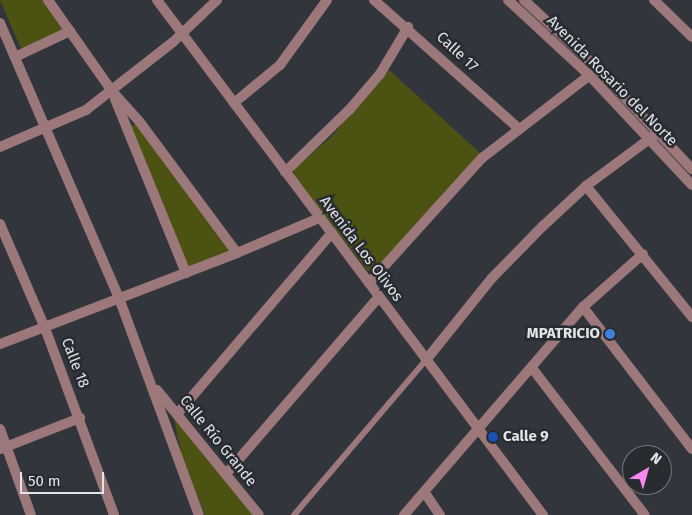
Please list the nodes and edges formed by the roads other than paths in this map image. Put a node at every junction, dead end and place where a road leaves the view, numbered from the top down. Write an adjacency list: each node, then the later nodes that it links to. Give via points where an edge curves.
1 (48, 0): 11 (street)
2 (157, 0): 12 (street, Avenida Los Olivos)
3 (217, 0): 12 (street)
4 (327, 0): 18 (street, via 280,65)
5 (374, 0): 10 (street, Calle 17)
6 (508, 0): 8 (street, Avenida Rosario del Norte)
7 (657, 1): 13 (street)
8 (528, 5): 15 (street, Avenida Rosario del Norte); 16 (street, Avenida Rosario del Norte)
9 (0, 23): 14 (street)
10 (408, 27): 20 (street, Calle 17); 24 (street, via 380,74)
11 (70, 31): 14 (street); 17 (street)
12 (183, 33): 17 (street); 18 (street, Avenida Los Olivos)
13 (692, 37)
14 (15, 57): 19 (street)
15 (597, 68): 16 (street); 21 (street, Avenida Rosario del Norte)
16 (590, 76): 20 (street); 21 (street, Avenida Rosario del Norte)
17 (112, 91): 19 (street, via 86,110); 31 (street, via 139,120); 33 (street)
18 (234, 103): 24 (street, Avenida Los Olivos)
19 (46, 126): 22 (street); 35 (street)
20 (518, 128): 34 (street, via 482,158)
21 (654, 136): 23 (street, Avenida Rosario del Norte); 25 (street, Avenida Rosario del Norte); 26 (street)
22 (0, 147)
23 (692, 169)
24 (285, 172): 27 (street, Avenida Los Olivos)
25 (692, 185)
26 (586, 186): 32 (street); 41 (street, via 492,278)
27 (320, 218): 29 (street, Avenida Los Olivos); 31 (street)
28 (0, 224): 30 (street, Calle 18)
29 (332, 233): 34 (street, Avenida Los Olivos); 44 (street)
30 (5, 246): 39 (street, Calle 18)
31 (237, 253): 33 (street)
32 (643, 254): 37 (street); 38 (street)
33 (186, 273): 35 (street)
34 (369, 283): 36 (street, Avenida Los Olivos)
35 (119, 298): 39 (street); 43 (street)
36 (378, 298): 41 (street, Avenida Los Olivos); 50 (street)
37 (583, 307): 42 (street); 49 (street)
38 (692, 317)
39 (45, 328): 40 (street); 45 (street, Calle 18)
40 (0, 344)
41 (426, 360): 47 (street, Avenida Los Olivos); 56 (lane)
42 (532, 368): 47 (street); 60 (street)
43 (154, 386): 44 (street, Calle Río Grande); 54 (street, via 186,488)
44 (178, 413): 50 (street, Calle Río Grande)
45 (80, 418): 48 (street); 53 (street, Calle 18)
46 (0, 429): 48 (street)
47 (478, 429): 51 (street); 59 (street, Avenida Los Olivos)
48 (3, 448): 52 (street)
49 (692, 449)
50 (226, 474): 55 (street, Calle Río Grande)
51 (425, 493): 57 (street); 58 (street)
52 (31, 515)
53 (114, 515)
54 (199, 515)
55 (259, 515)
56 (294, 515)
57 (404, 515)
58 (440, 515)
59 (543, 515)
60 (645, 515)

